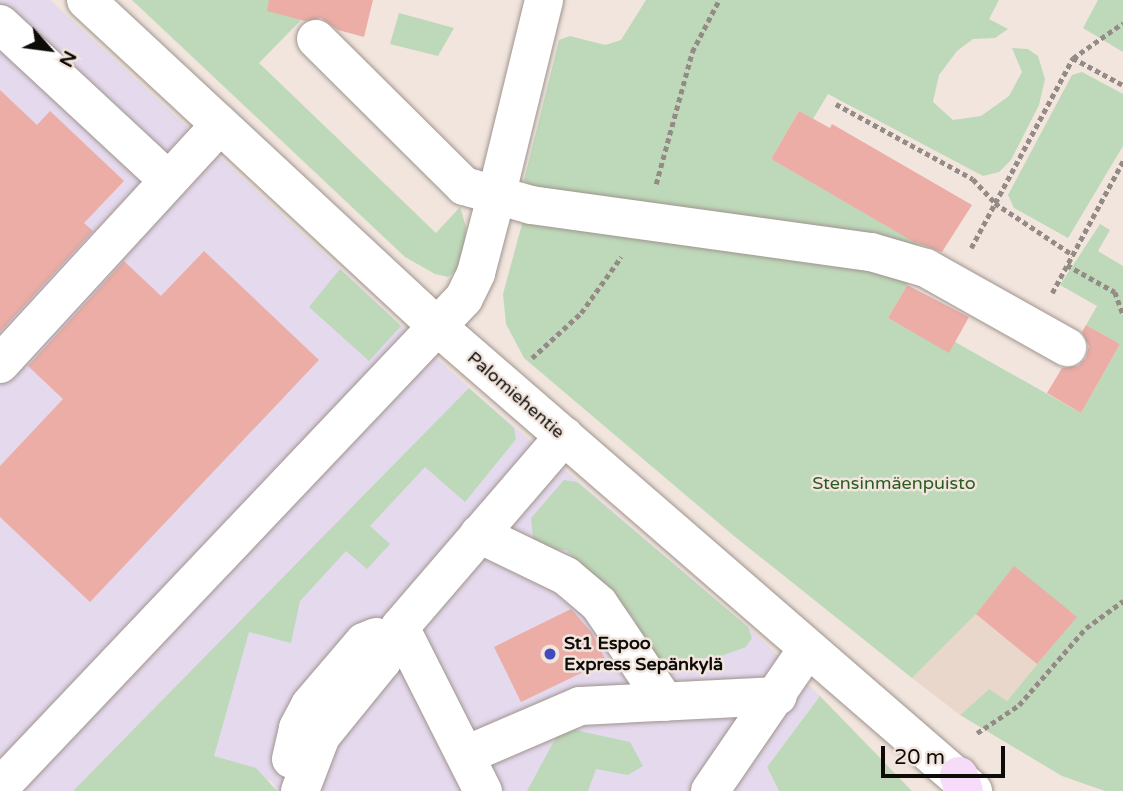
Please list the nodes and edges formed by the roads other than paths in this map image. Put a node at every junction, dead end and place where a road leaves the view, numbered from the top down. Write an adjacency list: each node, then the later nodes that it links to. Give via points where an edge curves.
1 (86, 0): 5 (street, Palomiehentie)
2 (544, 0): 7 (street)
3 (0, 24): 6 (street)
4 (316, 39): 7 (street, via 464,186)
5 (220, 125): 6 (street); 8 (street, Palomiehentie)
6 (167, 179): 10 (street)
7 (497, 193): 8 (street, via 475,273 464,298); 9 (street, via 531,205 645,223 871,252 926,268)
8 (439, 328): 11 (street, Palomiehentie); 19 (street)
9 (1067, 347)
10 (0, 364)
11 (564, 436): 12 (street); 14 (street, Palomiehentie)
12 (479, 534): 13 (street); 16 (street, via 566,576 599,604)
13 (400, 627): 17 (street); 20 (street, via 364,642 310,705 290,751); 21 (street, via 382,662 321,736)
14 (808, 648): 15 (street); 18 (street, Palomiehentie)
15 (778, 696): 16 (street); 23 (street)
16 (665, 702): 17 (street, via 580,706)
17 (466, 755): 22 (street)
18 (965, 786): 24 (street, Palomiehentie)
19 (0, 787)
20 (294, 791)
21 (300, 791)
22 (483, 791)
23 (710, 791)
24 (998, 791)

